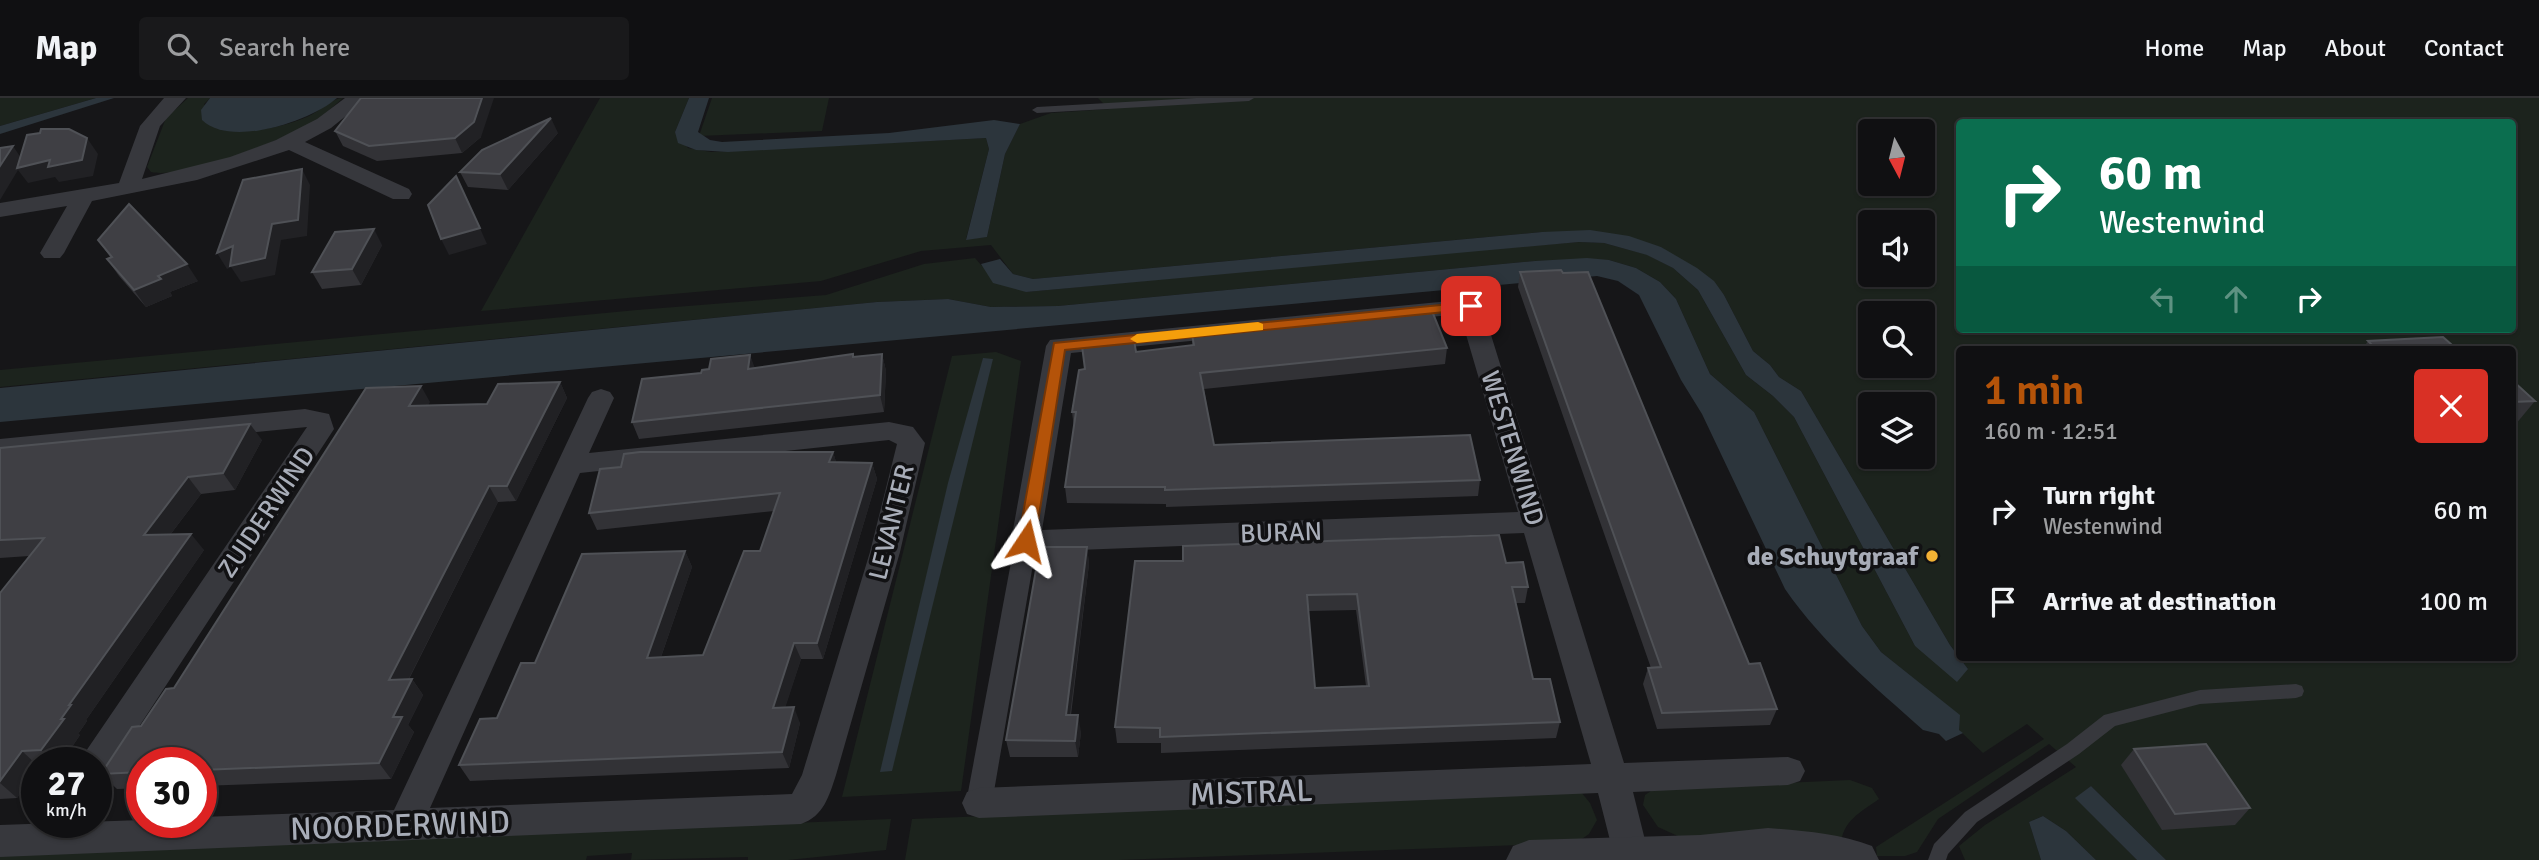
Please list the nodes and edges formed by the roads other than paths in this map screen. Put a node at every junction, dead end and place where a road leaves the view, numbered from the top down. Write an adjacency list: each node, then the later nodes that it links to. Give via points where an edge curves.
1 (176, 98): 6 (street, via 154,116)
2 (358, 98): 5 (street, via 331,122)
3 (1249, 98): 4 (lane)
4 (1037, 110)
5 (288, 142): 6 (street, via 226,166); 7 (street)
6 (129, 188): 8 (street)
7 (401, 194)
8 (85, 195): 9 (street); 10 (street)
9 (0, 210)
10 (52, 253)
11 (601, 398): 13 (street)
12 (0, 448): 17 (street, ZUIDERWIND, via 320,420 321,429)
13 (570, 465): 21 (street, LEVANTER, via 889,431 903,433 911,443 885,552 819,775); 22 (street)
14 (1535, 522): 15 (street, BURAN); 15 (street, WESTENWIND, via 1471,306 1059,346); 19 (street, WESTENWIND)
15 (1026, 541): 20 (street, MISTRAL)
16 (2296, 691): 30 (lane, via 2200,697 2110,720 1971,817 1940,850)
17 (107, 747)
18 (1788, 771): 19 (street, MISTRAL)
19 (1612, 778): 20 (street, MISTRAL); 26 (street, WESTENWIND)
20 (979, 803)
21 (801, 809): 22 (street, NOORDERWIND)
22 (405, 825): 23 (street, NOORDERWIND)
23 (112, 830)
24 (21, 837): 25 (street, NOORDERWIND)
25 (0, 841)
26 (1631, 856): 27 (street); 28 (street)
27 (1708, 858): 29 (street, via 1768,848)
28 (1529, 860)
29 (1856, 860)
30 (1937, 860)

